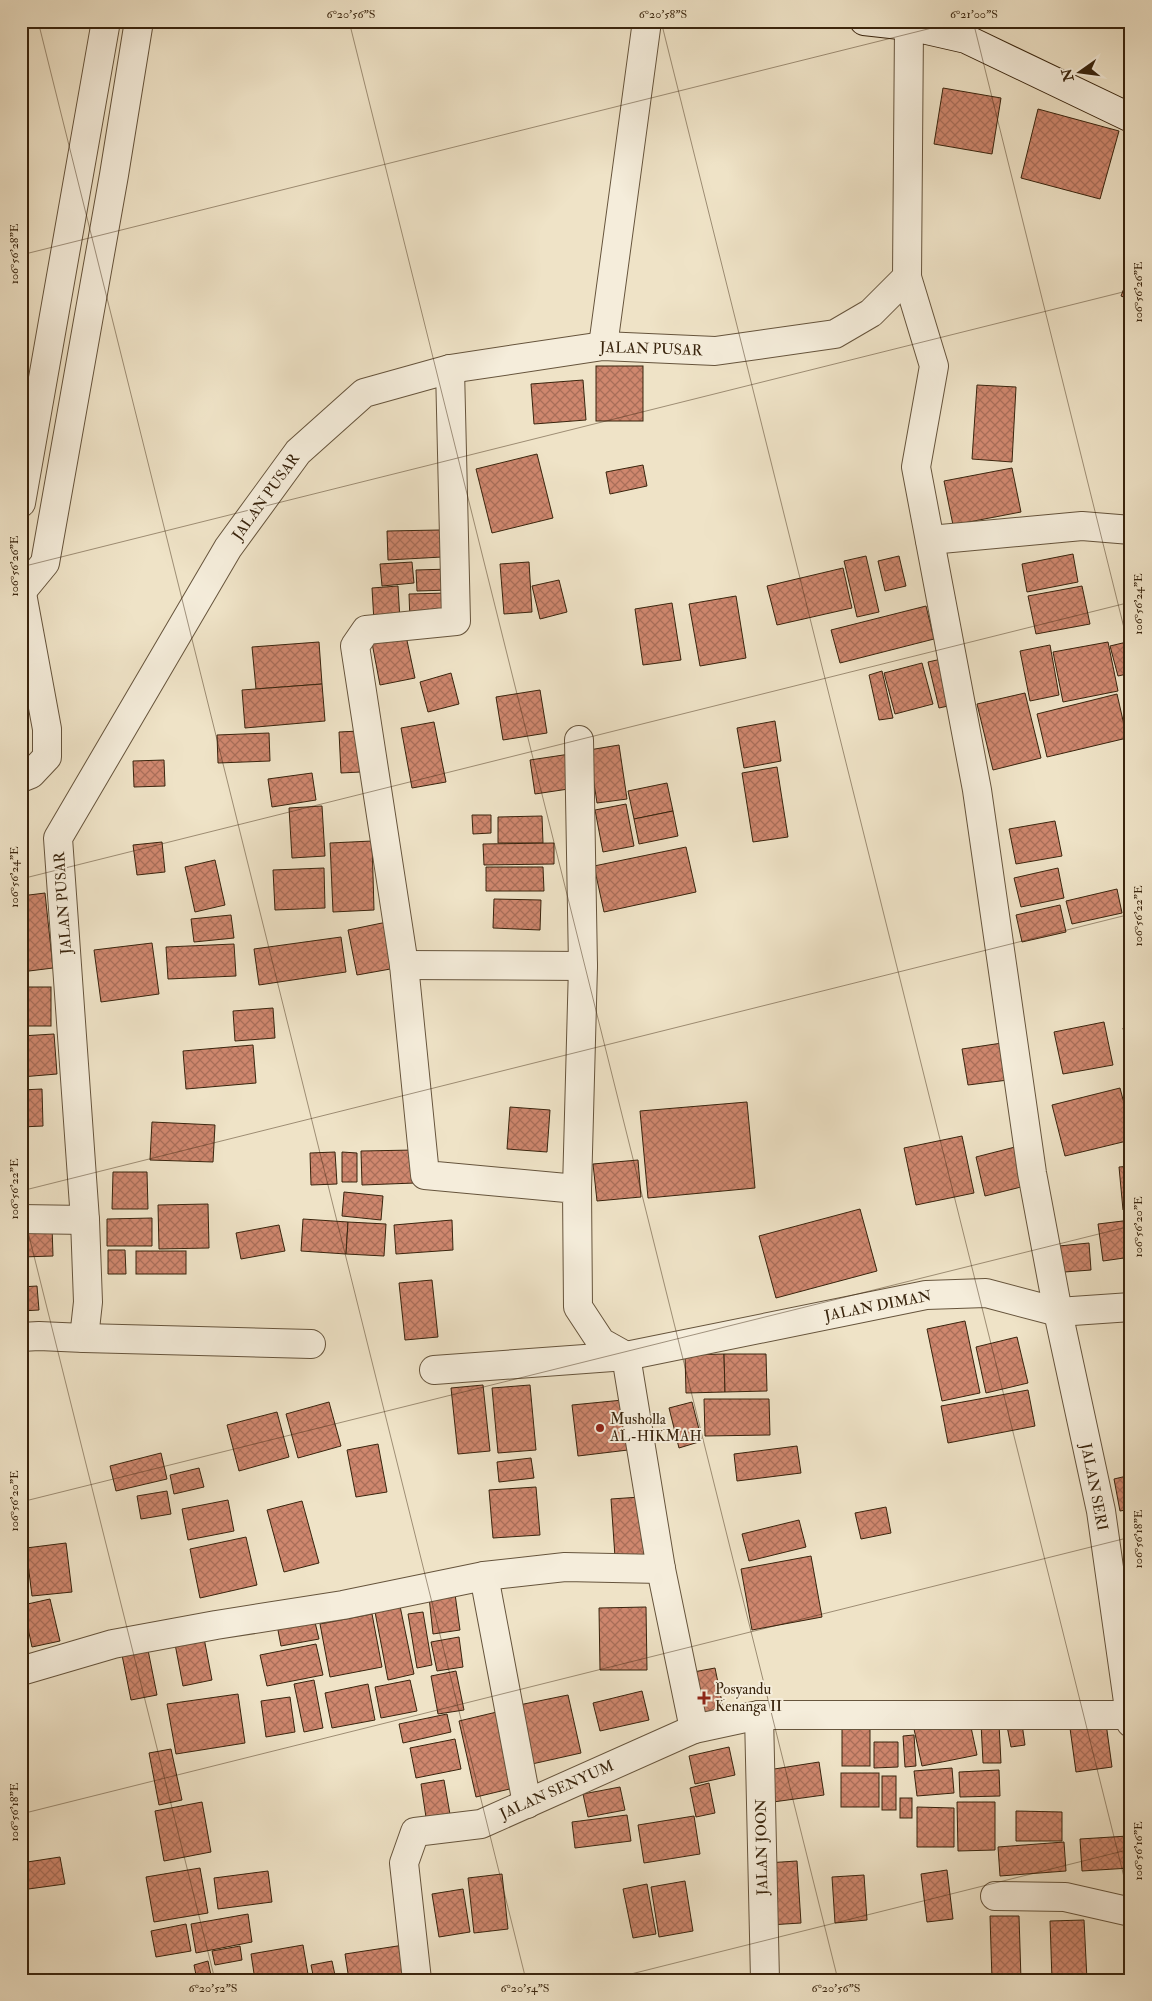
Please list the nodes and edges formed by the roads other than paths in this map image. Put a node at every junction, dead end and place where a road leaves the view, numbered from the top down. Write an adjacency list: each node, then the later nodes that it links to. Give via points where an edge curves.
1 (106, 21): 7 (street)
2 (139, 21): 8 (street)
3 (647, 21): 10 (street)
4 (864, 21): 5 (street)
5 (909, 26): 6 (street, via 966,39); 9 (street)
6 (1131, 118)
7 (80, 170): 8 (street); 12 (street)
8 (114, 174): 14 (street)
9 (907, 276): 10 (street, JALAN PUSAR, via 871,313 835,334 716,351); 16 (street, JALAN SERI, via 934,366 916,466)
10 (603, 346): 11 (street, JALAN PUSAR)
11 (450, 369): 20 (street, via 456,621 366,630 355,646); 24 (street, JALAN PUSAR, via 364,393 298,452 228,548 58,838)
12 (21, 503)
13 (21, 508): 14 (street)
14 (54, 513): 17 (street, via 45,563)
15 (1131, 530): 16 (street, via 1082,526)
16 (930, 540): 26 (street, JALAN SERI, via 977,790 1032,1173)
17 (22, 590): 19 (street, via 47,729 47,757 31,774)
18 (579, 740): 21 (street)
19 (21, 778)
20 (404, 965): 21 (street); 22 (street, via 425,1175)
21 (584, 966): 22 (street)
22 (577, 1189): 30 (street, via 578,1307 601,1342)
23 (21, 1219): 24 (street)
24 (85, 1220): 28 (street, JALAN PUSAR, via 88,1302)
25 (1131, 1307): 26 (street, JALAN DIMAN)
26 (1058, 1312): 30 (street, JALAN DIMAN, via 986,1293 926,1295); 36 (street, JALAN SERI, via 1101,1511)
27 (21, 1337): 28 (street)
28 (84, 1338): 29 (street)
29 (311, 1344)
30 (626, 1356): 31 (street, JALAN DIMAN); 32 (street)
31 (434, 1370)
32 (661, 1569): 33 (street, via 565,1567); 37 (street)
33 (484, 1576): 34 (street, via 343,1605 113,1644); 38 (street)
34 (21, 1671)
35 (759, 1715): 36 (street, JALAN SENYUM); 37 (street, JALAN SENYUM); 42 (street, JALAN JOON)
36 (1130, 1718)
37 (694, 1729): 38 (street, JALAN SENYUM)
38 (526, 1804): 41 (street, JALAN SENYUM, via 481,1824 415,1832 404,1862)
39 (995, 1896): 40 (street, via 1065,1897)
40 (1131, 1912)
41 (417, 1980)
42 (765, 1980)

